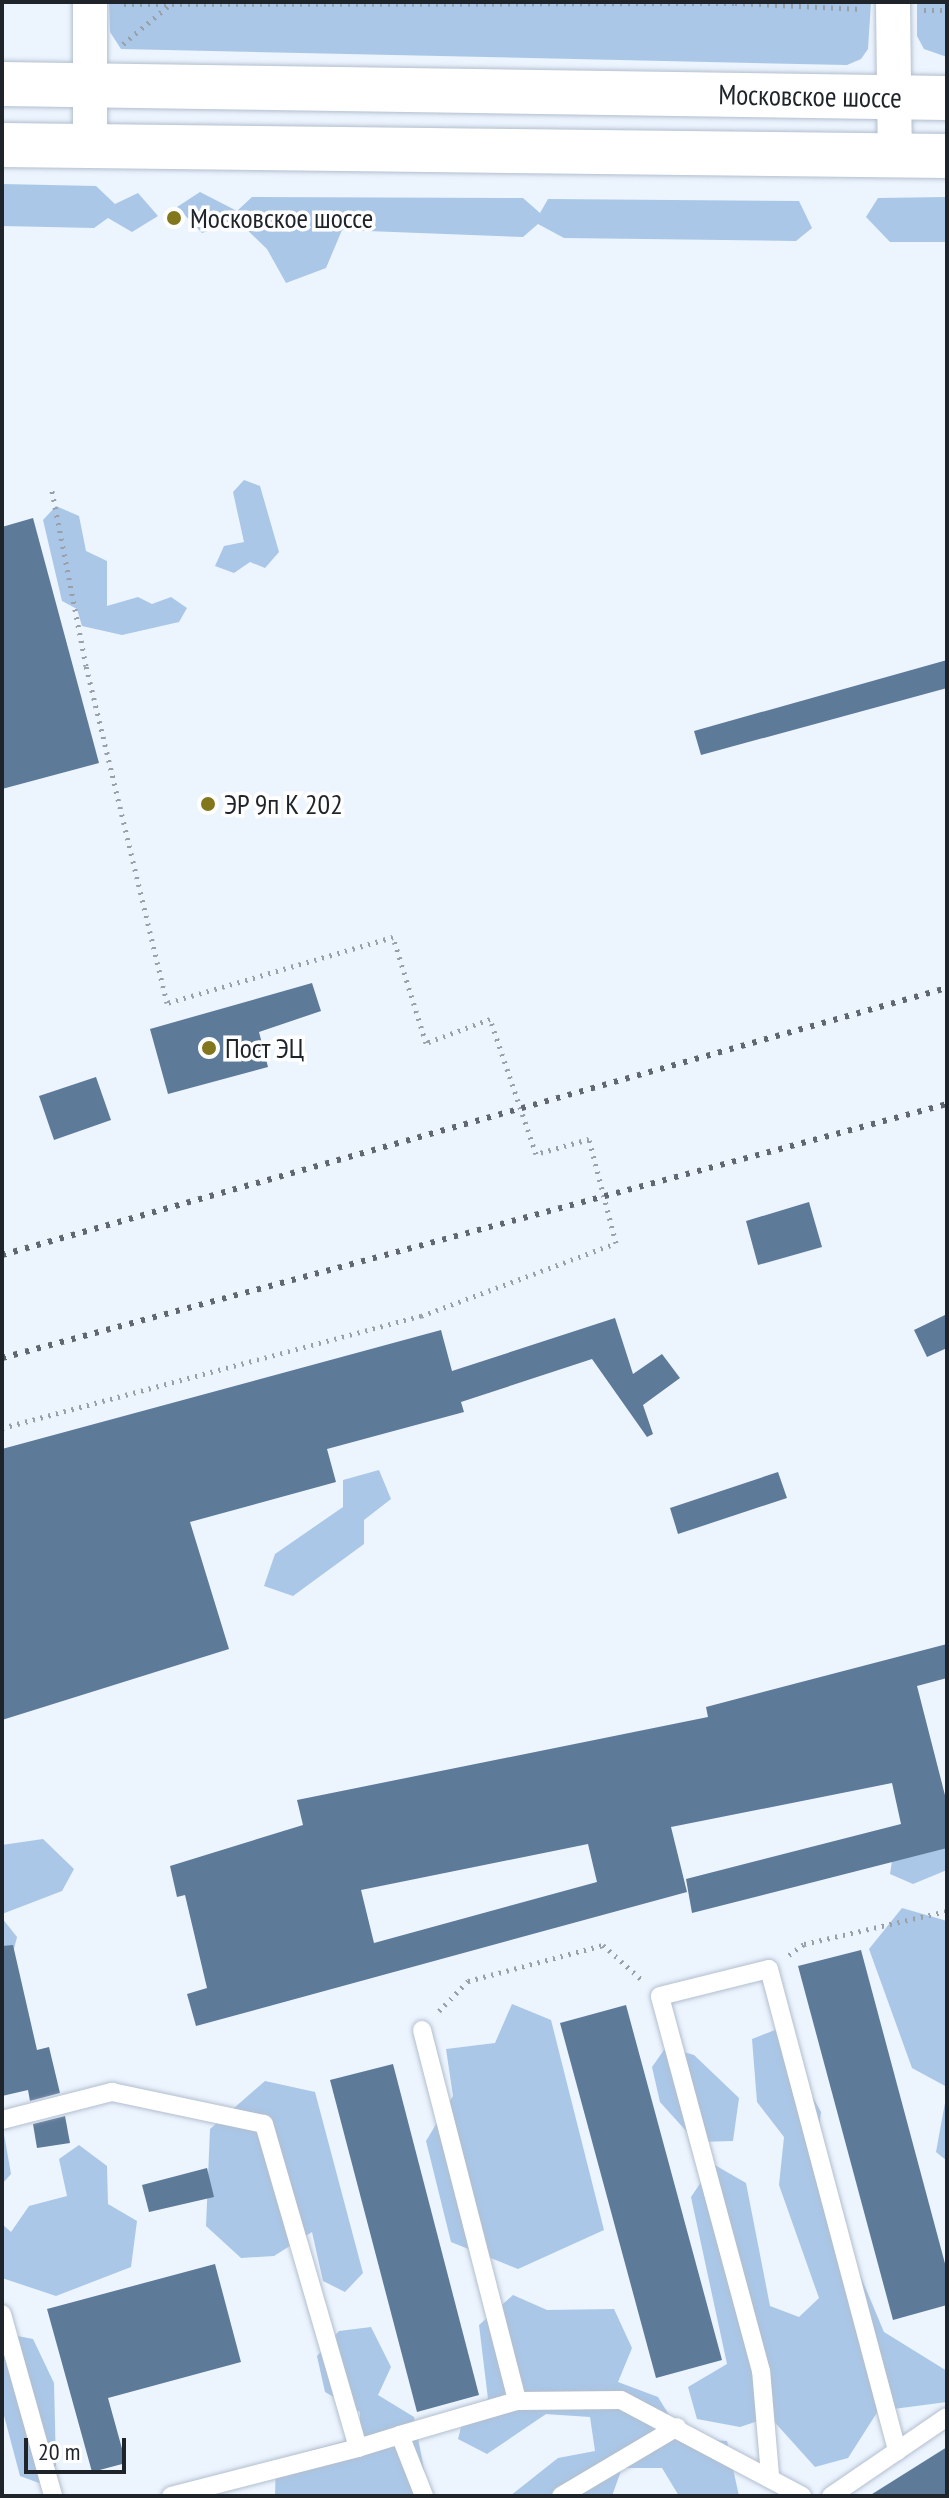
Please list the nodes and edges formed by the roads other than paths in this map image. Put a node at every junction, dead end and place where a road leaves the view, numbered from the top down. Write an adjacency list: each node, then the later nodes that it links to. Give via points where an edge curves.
1 (106, 3): 4 (street)
2 (893, 6): 5 (street)
3 (2, 84): 4 (main road, Московское шоссе)
4 (90, 86): 5 (main road, Московское шоссе); 8 (street)
5 (895, 97): 6 (main road, Московское шоссе); 9 (street)
6 (947, 98)
7 (2, 145): 8 (main road, Московское шоссе)
8 (90, 147): 9 (main road, Московское шоссе)
9 (895, 156): 10 (main road, Московское шоссе)
10 (947, 156)
11 (422, 2030): 14 (lane)
12 (2, 2120): 18 (lane, via 112,2092 264,2124)
13 (2, 2314): 21 (lane)
14 (517, 2401): 16 (lane, via 621,2400); 17 (lane)
15 (947, 2417): 19 (lane)
16 (677, 2427): 20 (lane); 24 (lane)
17 (400, 2435): 18 (lane); 23 (lane)
18 (358, 2448): 22 (lane)
19 (897, 2451): 20 (lane, via 769,1969 660,1996 761,2371); 26 (lane)
20 (770, 2475): 25 (lane)
21 (53, 2496)
22 (171, 2496)
23 (424, 2496)
24 (561, 2496)
25 (802, 2496)
26 (831, 2496)

